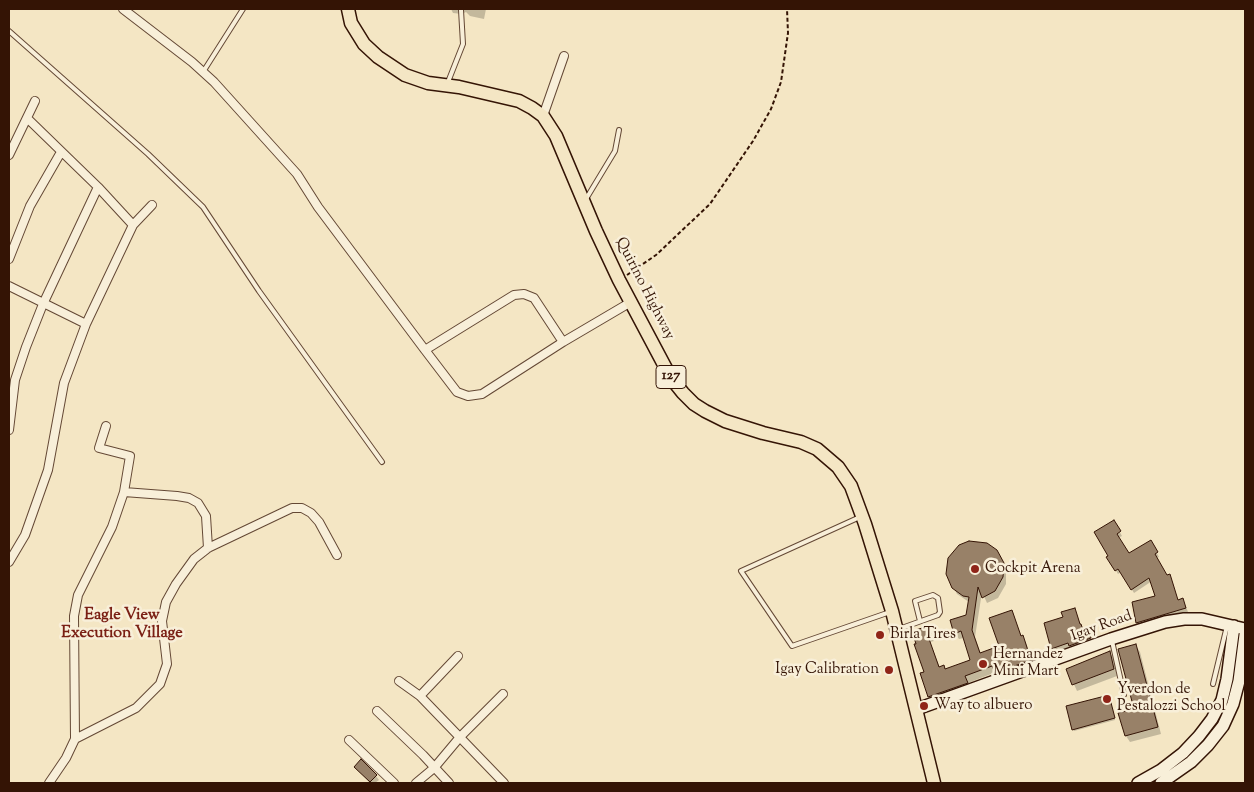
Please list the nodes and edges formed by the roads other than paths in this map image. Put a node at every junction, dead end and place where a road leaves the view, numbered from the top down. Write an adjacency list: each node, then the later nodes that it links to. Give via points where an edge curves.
1 (123, 9): 7 (street)
2 (242, 9): 7 (lane)
3 (348, 9): 8 (main road, Quirino Highway / 127, via 351,23 364,44 378,57 417,80)
4 (461, 10): 8 (lane, via 464,44)
5 (9, 31): 28 (lane, via 148,154 203,208)
6 (564, 56): 10 (street)
7 (203, 72): 25 (street, via 297,174)
8 (447, 84): 10 (main road, Quirino Highway / 127, via 519,101)
9 (35, 101): 11 (street)
10 (543, 116): 16 (main road, Quirino Highway / 127, via 556,136)
11 (27, 118): 13 (street); 14 (street)
12 (619, 130): 16 (lane, via 614,151)
13 (61, 152): 15 (street); 19 (street, via 30,206)
14 (9, 156)
15 (98, 187): 18 (street); 22 (street)
16 (584, 204): 21 (main road, Quirino Highway / 127)
17 (152, 205): 18 (street)
18 (133, 225): 23 (street)
19 (9, 258)
20 (9, 286): 22 (street)
21 (631, 302): 24 (street); 30 (main road, Quirino Highway / 127, via 671,378 694,404 725,421 817,449 847,479)
22 (43, 304): 23 (street); 27 (street, via 15,380)
23 (86, 324): 33 (street, via 64,383 48,470 25,535)
24 (563, 342): 25 (street, via 482,394 468,396 456,392); 25 (street, via 534,298 524,294 514,295)
25 (424, 350)
26 (106, 426): 29 (street, via 99,448 130,456)
27 (9, 430)
28 (382, 462)
29 (124, 492): 31 (street, via 177,496 198,503 206,516); 49 (street, via 112,527 78,595 74,616)
30 (862, 516): 34 (main road, Quirino Highway / 127); 34 (lane, via 741,571 792,646)
31 (208, 548): 32 (street, via 292,508 302,508 319,522); 49 (street, via 194,560 166,602 162,621 167,664 160,684 136,708)
32 (337, 555)
33 (9, 562)
34 (892, 611): 37 (main road, Quirino Highway / 127)
35 (920, 621): 35 (lane, via 915,601 933,595 938,598 938,615); 37 (lane)
36 (1236, 626): 39 (main road, Igay Road, via 1184,619); 42 (lane); 58 (main road, via 1222,700 1212,719 1183,753)
37 (896, 630): 46 (main road, Quirino Highway / 127)
38 (1245, 635): 59 (main road, via 1239,681 1223,726 1191,762)
39 (1111, 639): 44 (lane); 46 (main road, Igay Road)
40 (458, 656): 45 (street)
41 (399, 680): 45 (street)
42 (1213, 684)
43 (503, 694): 48 (street)
44 (1124, 695)
45 (420, 696): 48 (street)
46 (916, 709): 57 (main road, Quirino Highway / 127)
47 (377, 711): 51 (street)
48 (460, 737): 51 (street); 56 (street)
49 (75, 739): 52 (street)
50 (349, 740): 53 (street)
51 (434, 768): 54 (street); 55 (street)
52 (49, 783)
53 (394, 783)
54 (416, 783)
55 (449, 783)
56 (504, 783)
57 (934, 783)
58 (1138, 783)
59 (1161, 783)

